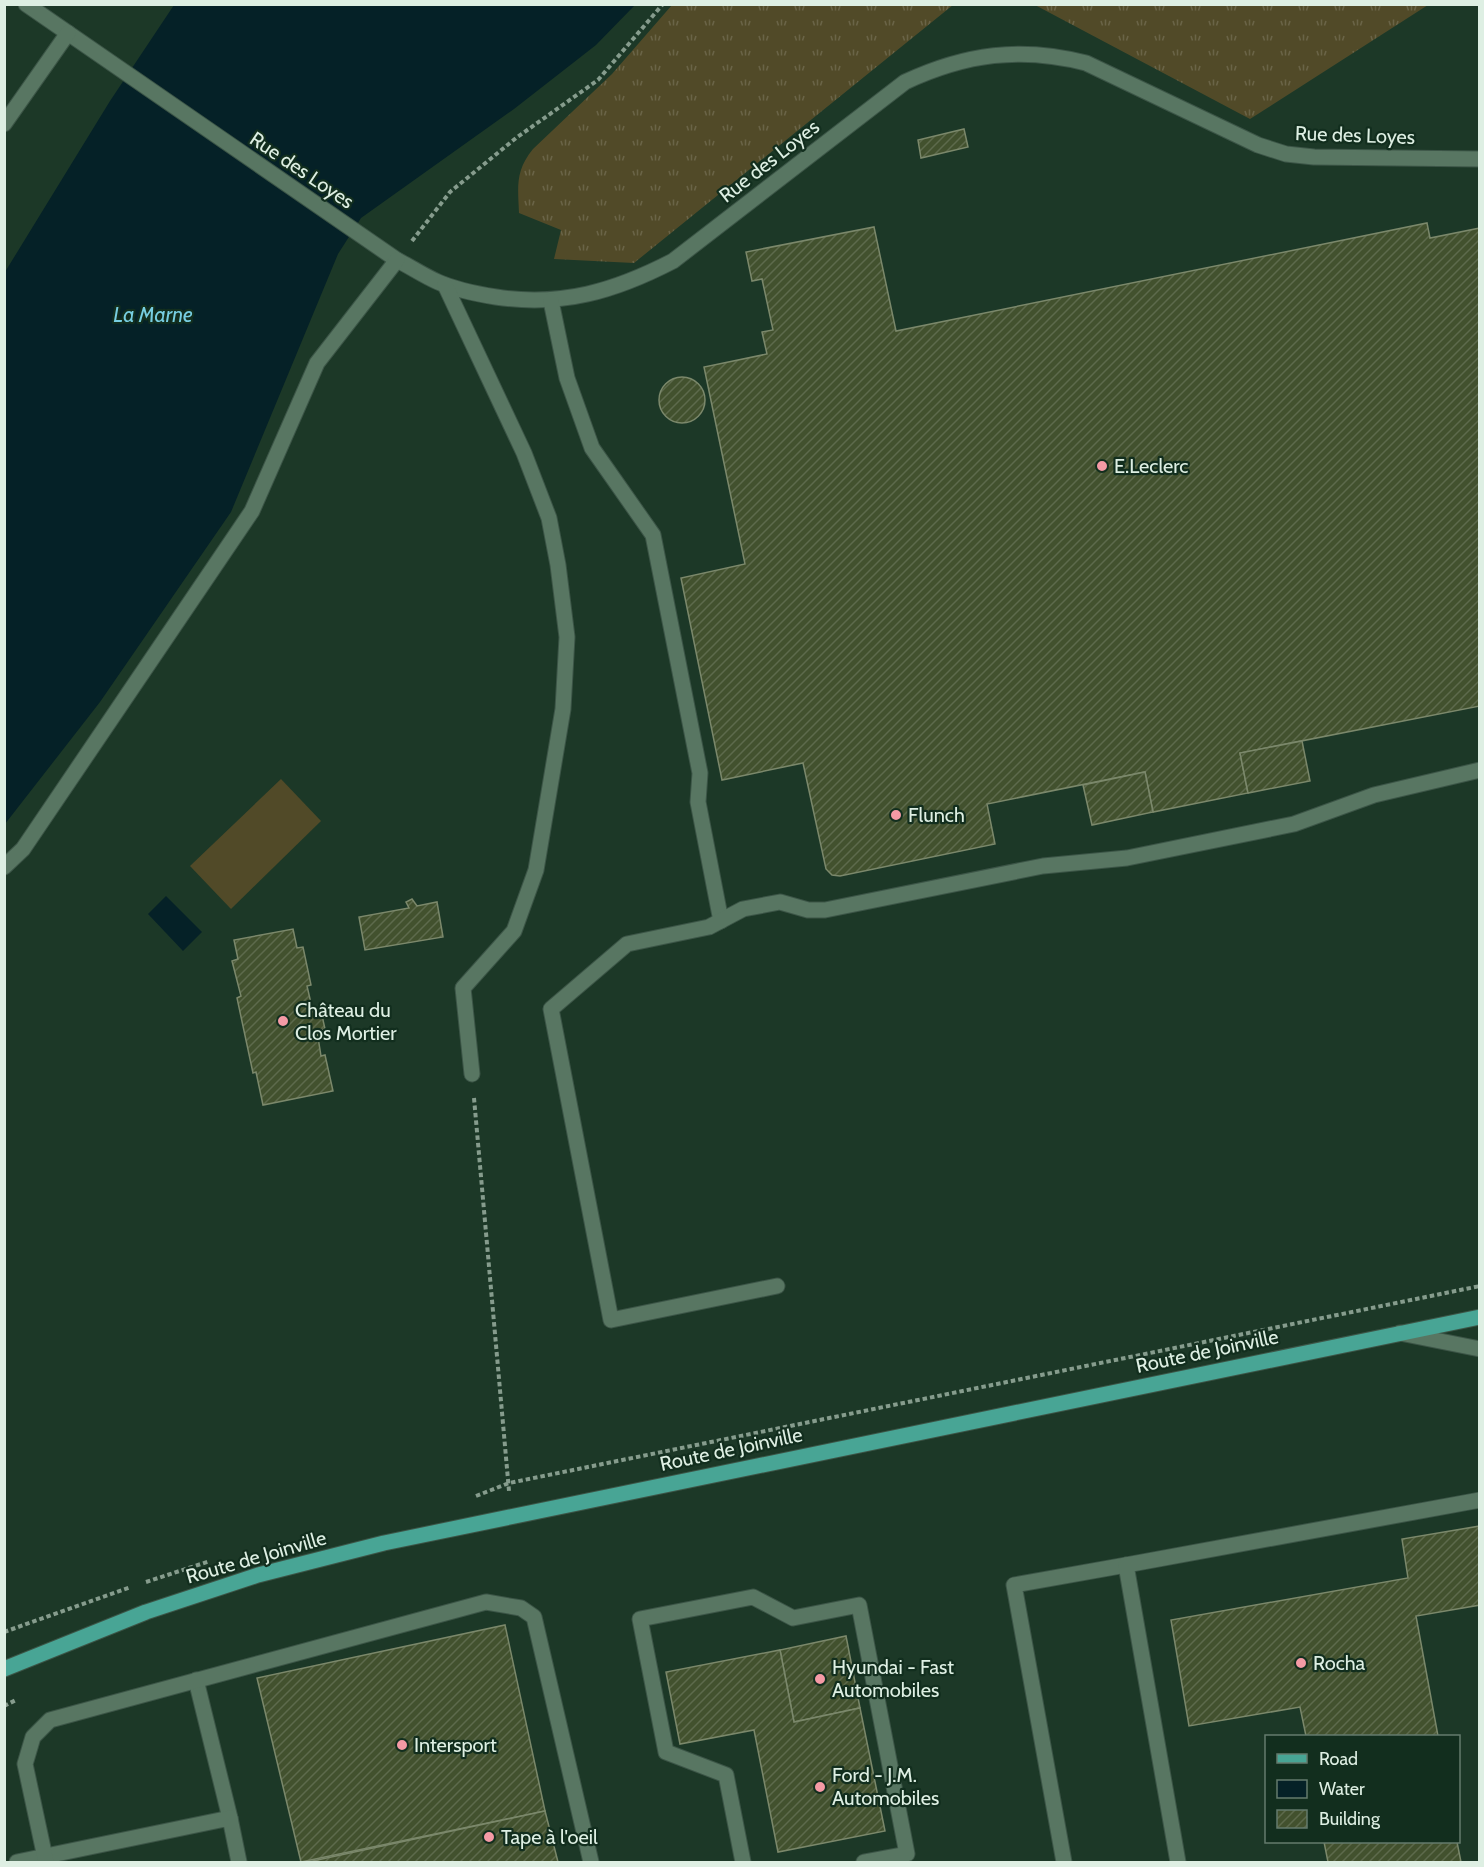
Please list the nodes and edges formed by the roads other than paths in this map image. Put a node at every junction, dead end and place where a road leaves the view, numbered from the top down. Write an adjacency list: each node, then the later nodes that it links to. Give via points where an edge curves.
1 (26, 4): 2 (street, Rue des Loyes)
2 (68, 33): 3 (street); 5 (street, Rue des Loyes)
3 (4, 124)
4 (1479, 159): 7 (street, Rue des Loyes, via 1286,154 1258,145 1086,63 1056,56 990,55 965,59 905,82 673,261 609,289)
5 (397, 260): 6 (street, Rue des Loyes); 9 (street, via 317,363 252,511 23,849)
6 (445, 285): 7 (street, Rue des Loyes, via 517,300); 11 (street, via 524,453 549,518 567,637 563,709 536,870 514,931 463,988)
7 (551, 300): 10 (street, via 567,378 592,448 653,535 700,773 698,801)
8 (1479, 770): 10 (street, via 1374,795 1294,824 1127,858 1043,866 825,910 780,902 743,909)
9 (4, 867)
10 (722, 921): 12 (street, via 627,944 551,1009 611,1320)
11 (472, 1074)
12 (777, 1286)
13 (1479, 1317): 14 (main road, Route de Joinville)
14 (1400, 1333): 15 (street); 18 (main road, Route de Joinville, via 384,1543 258,1575 146,1612)
15 (1479, 1349)
16 (1479, 1500): 17 (street)
17 (1126, 1565): 27 (street, via 1014,1585); 28 (street)
18 (4, 1670)
19 (196, 1680): 20 (street); 21 (street, via 50,1720 33,1737 25,1764); 24 (street, via 486,1602 521,1608 534,1617)
20 (230, 1818): 21 (street); 23 (street)
21 (45, 1860): 22 (street)
22 (17, 1863)
23 (239, 1863)
24 (591, 1863)
25 (743, 1863): 26 (street, via 726,1774 666,1752 640,1619 753,1597 793,1618 859,1605 907,1854)
26 (864, 1863)
27 (1064, 1863)
28 (1178, 1863)

